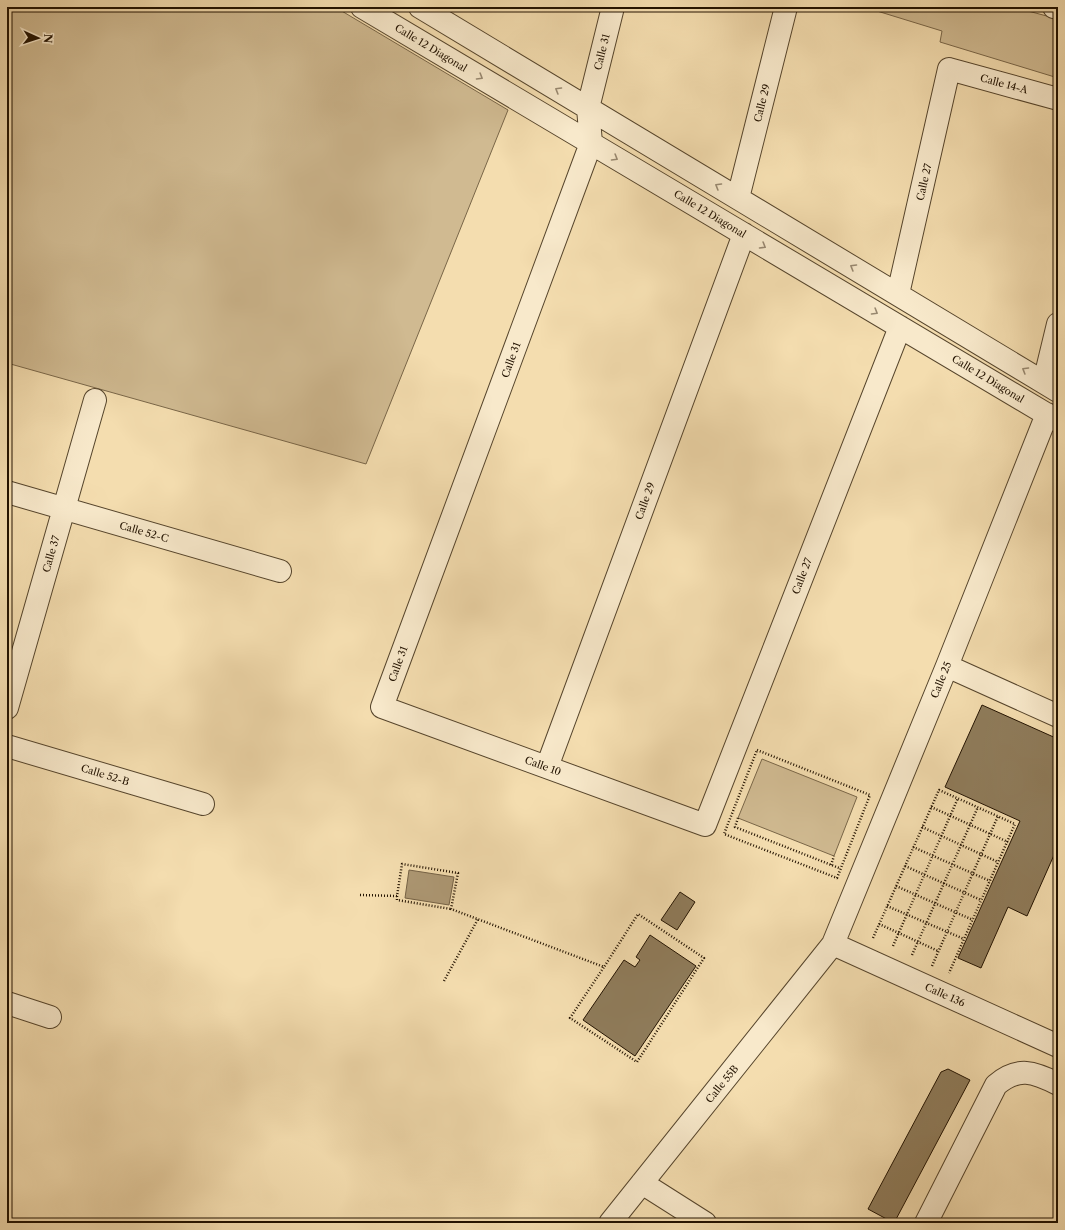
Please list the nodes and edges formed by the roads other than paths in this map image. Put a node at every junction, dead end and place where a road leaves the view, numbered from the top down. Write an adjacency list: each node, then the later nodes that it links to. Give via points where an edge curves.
1 (362, 7): 10 (street, Calle 12 Diagonal, one-way to 10)
2 (613, 7): 9 (street, Calle 31)
3 (786, 7): 11 (street, Calle 29)
4 (1054, 7): 5 (street)
5 (1058, 8)
6 (429, 10): 9 (street, one-way to 6)
7 (950, 69): 8 (street, Calle 14-A); 13 (street, Calle 27)
8 (1058, 99)
9 (588, 108): 10 (street, Calle 31); 11 (street, one-way to 9)
10 (591, 143): 12 (street, Calle 12 Diagonal, one-way to 12); 23 (street, Calle 31)
11 (738, 198): 13 (street, one-way to 11)
12 (744, 234): 15 (street, Calle 12 Diagonal, one-way to 15); 27 (street, Calle 29)
13 (898, 294): 16 (street, one-way to 13)
14 (1058, 324): 16 (street)
15 (900, 327): 18 (street, Calle 12 Diagonal); 29 (street, Calle 27)
16 (1051, 386)
17 (95, 400): 20 (street, Calle 37)
18 (1053, 418): 22 (street, Calle 25)
19 (7, 492): 20 (street, Calle 52-C)
20 (64, 509): 21 (street, Calle 52-C); 24 (street, Calle 37)
21 (280, 571)
22 (947, 666): 25 (street); 30 (street, Calle 25)
23 (382, 707): 27 (street, Calle 10)
24 (7, 708)
25 (1058, 716)
26 (7, 746): 28 (street, Calle 52-B)
27 (548, 767): 29 (street, Calle 10)
28 (203, 804)
29 (705, 825)
30 (833, 944): 33 (street, Calle 136); 35 (street, Calle 55B)
31 (7, 1003): 32 (street)
32 (50, 1017)
33 (1057, 1039)
34 (1058, 1084): 38 (street, via 1039,1075 1016,1073 996,1085)
35 (642, 1183): 36 (street, Calle 55B); 37 (street)
36 (610, 1223)
37 (705, 1223)
38 (926, 1223)

